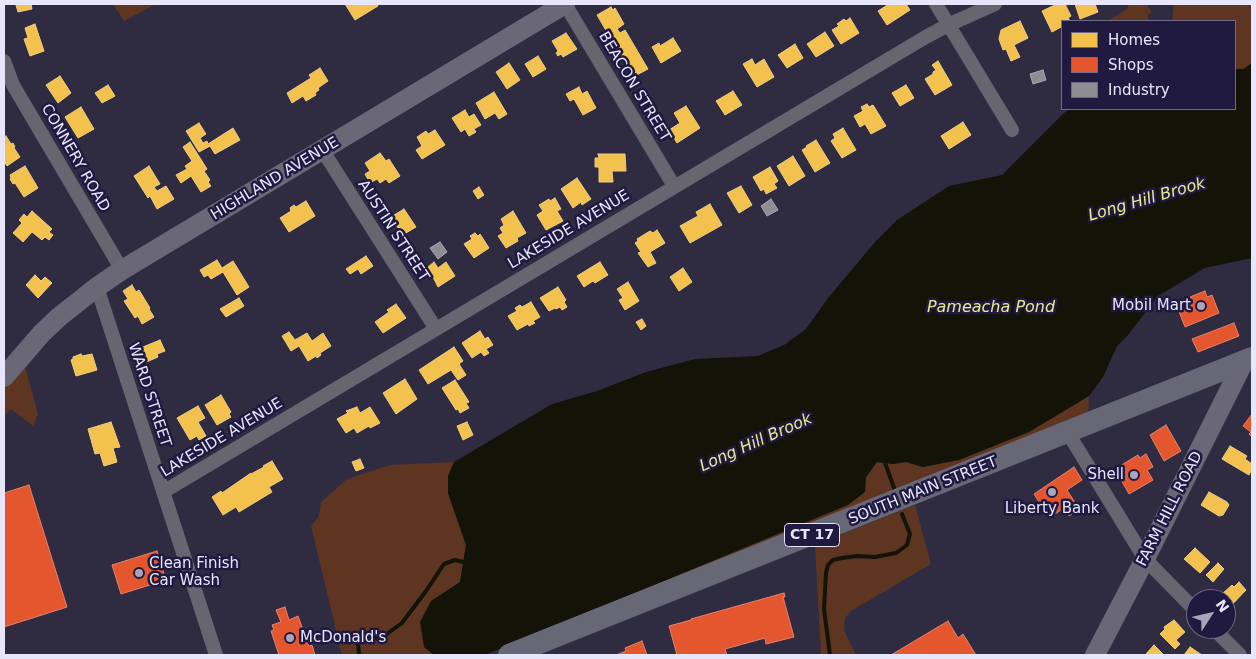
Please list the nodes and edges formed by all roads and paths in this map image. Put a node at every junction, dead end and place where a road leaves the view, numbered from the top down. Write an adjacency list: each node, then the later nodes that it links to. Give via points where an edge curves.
1 (565, 4): 7 (street, HIGHLAND AVENUE); 8 (street, BEACON STREET)
2 (936, 4): 4 (street)
3 (995, 4): 4 (street, LAKESIDE AVENUE)
4 (948, 25): 6 (street); 8 (street, LAKESIDE AVENUE)
5 (4, 61): 9 (street, CONNERY ROAD, via 13,85)
6 (1012, 130)
7 (323, 151): 9 (street, HIGHLAND AVENUE); 11 (street, AUSTIN STREET)
8 (674, 186): 11 (street, LAKESIDE AVENUE)
9 (122, 270): 10 (street, HIGHLAND AVENUE)
10 (97, 287): 13 (street, HIGHLAND AVENUE, via 42,333); 15 (street, WARD STREET)
11 (436, 329): 15 (street, LAKESIDE AVENUE)
12 (1248, 360): 14 (main road, SOUTH MAIN STREET / CT 17); 16 (street, FARM HILL ROAD)
13 (4, 377)
14 (1068, 433): 16 (street); 20 (main road, SOUTH MAIN STREET / CT 17)
15 (164, 492): 19 (street, WARD STREET)
16 (1145, 559): 17 (street); 21 (street, FARM HILL ROAD)
17 (1186, 601)
18 (1224, 639): 22 (street)
19 (216, 655)
20 (509, 655)
21 (1095, 655)
22 (1240, 655)

